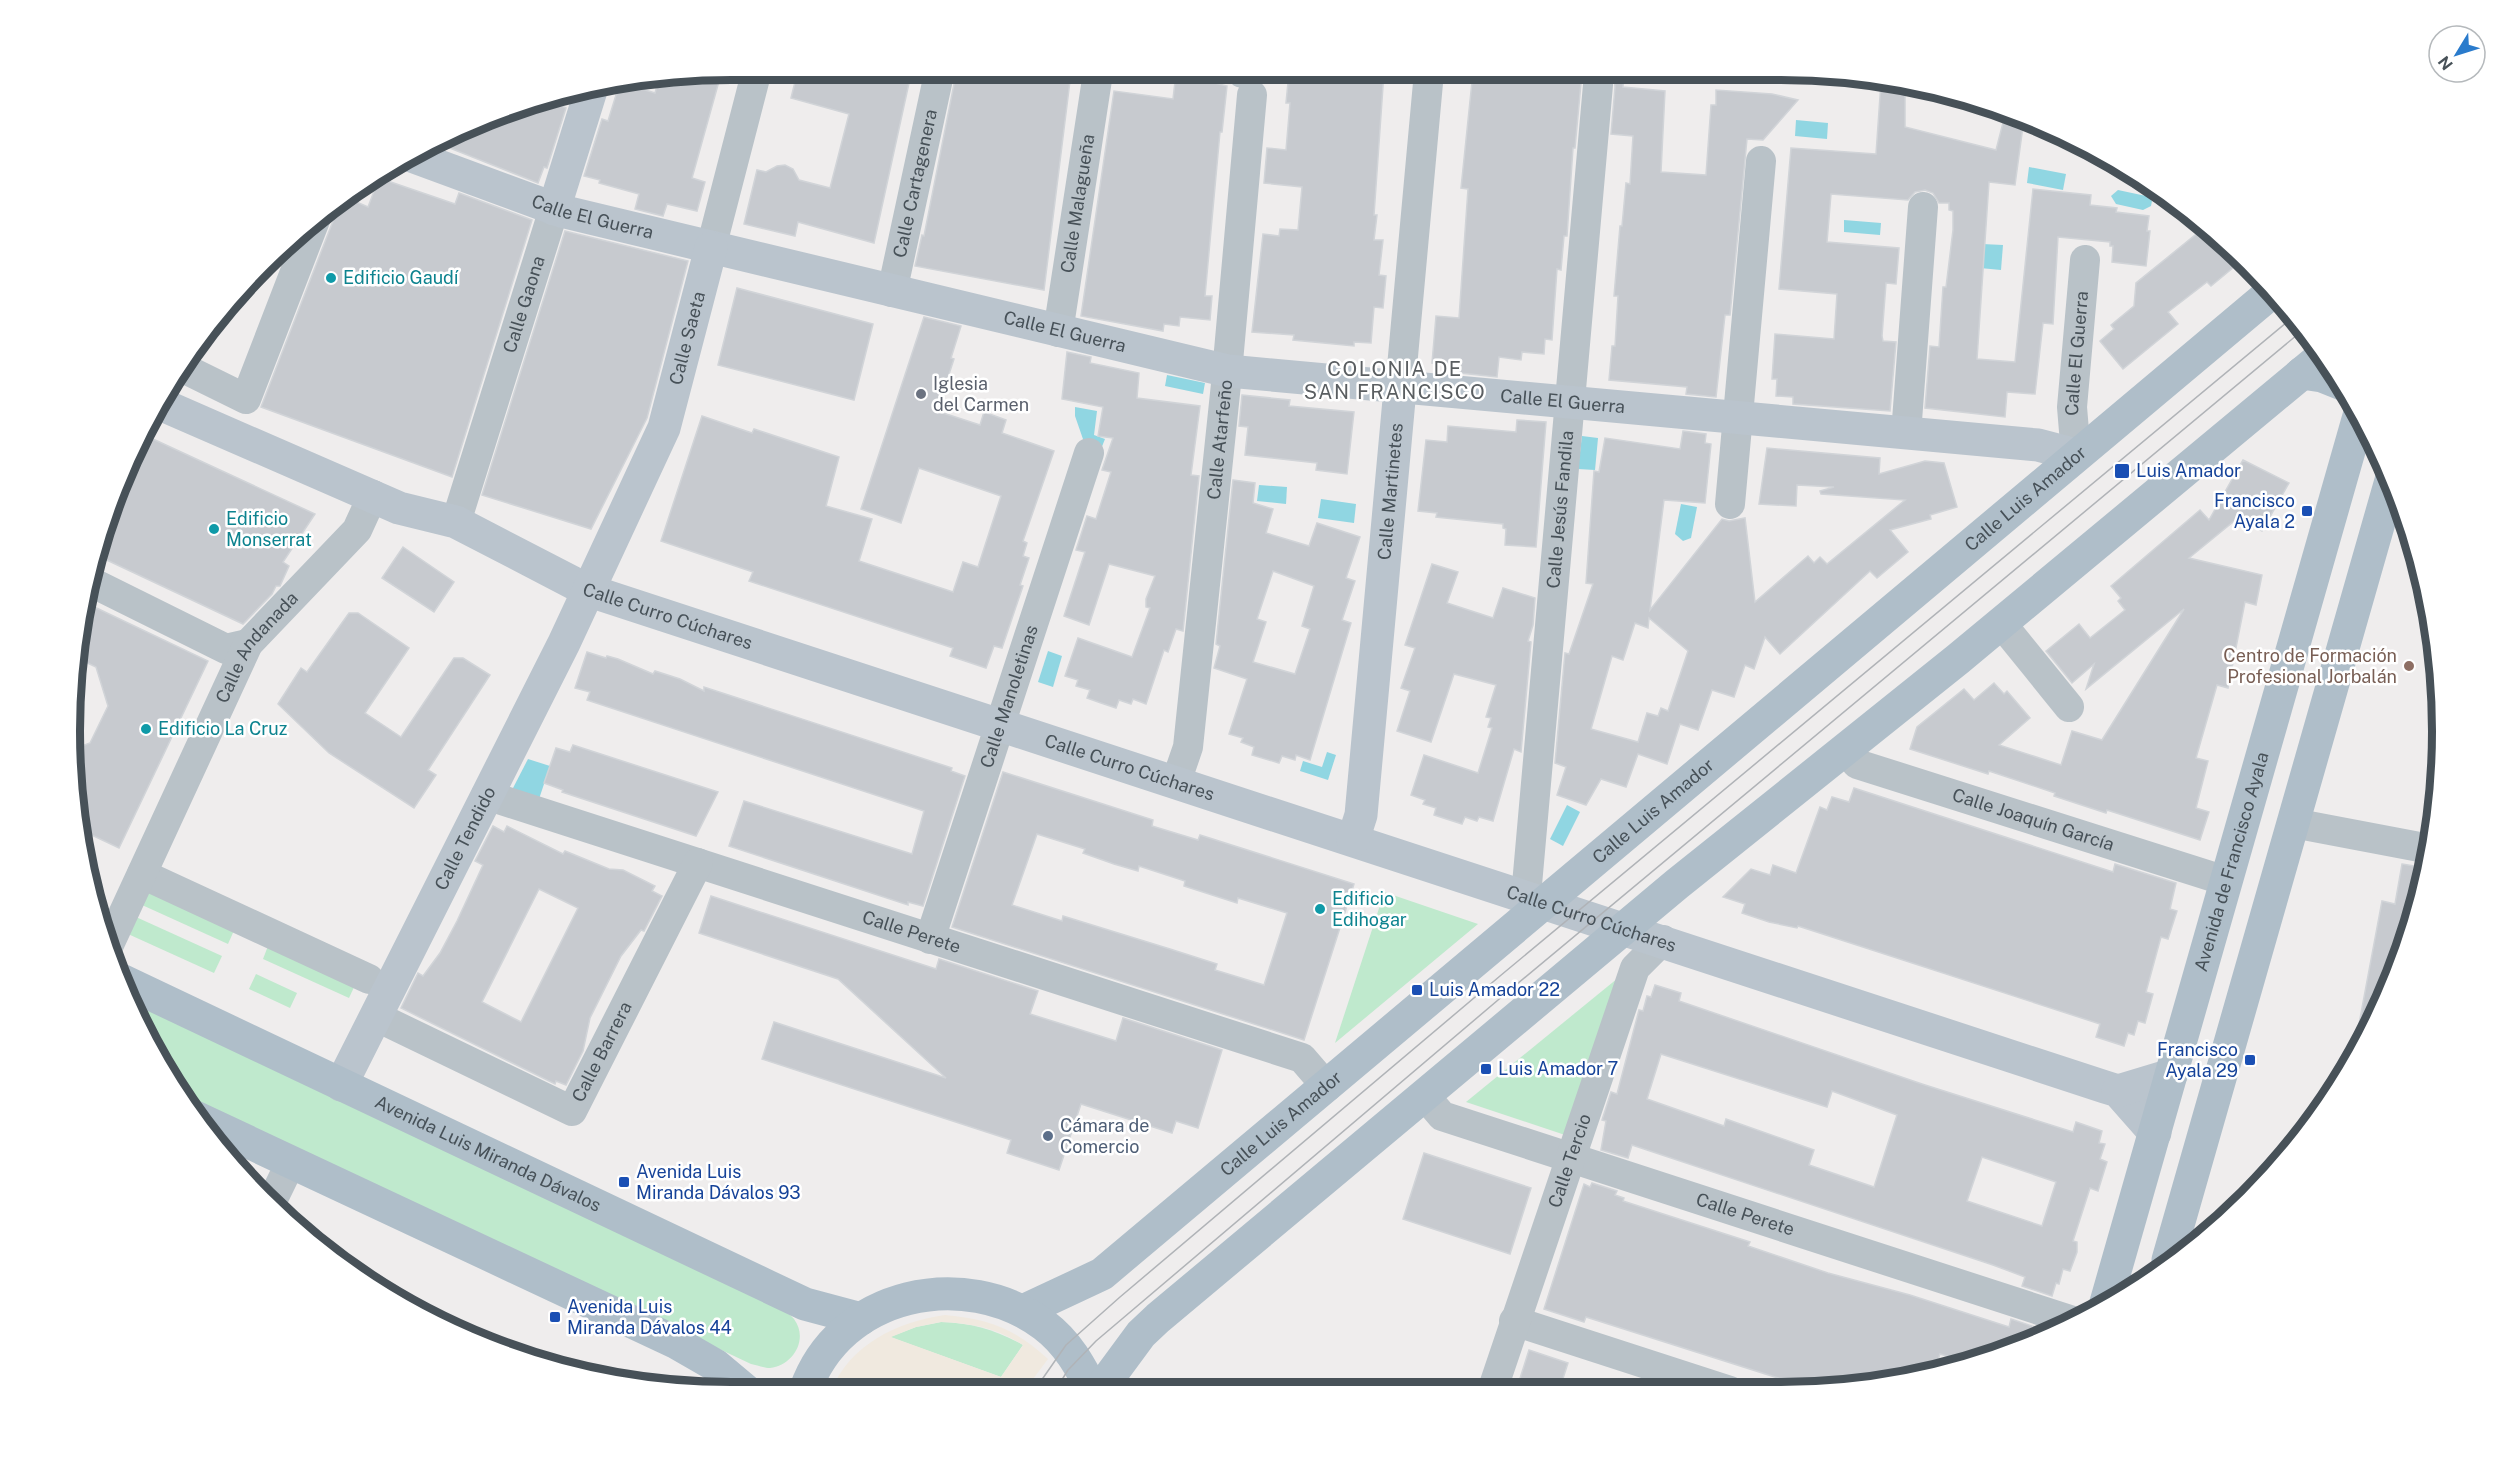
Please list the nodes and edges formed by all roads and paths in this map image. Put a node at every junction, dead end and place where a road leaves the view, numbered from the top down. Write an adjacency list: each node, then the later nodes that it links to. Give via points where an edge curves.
1 (754, 80): 13 (street, Calle Saeta)
2 (938, 80): 15 (street, Calle Cartagenera)
3 (1097, 80): 17 (street, Calle Malagueña)
4 (1247, 80): 20 (street, Calle Atarfeño)
5 (1428, 80): 22 (street, Calle Martinetes)
6 (1598, 85): 23 (street, Calle Jesús Fandila)
7 (589, 95): 11 (street, Calle Gaona)
8 (420, 159): 11 (street, Calle El Guerra)
9 (1761, 161): 25 (street)
10 (1923, 207): 27 (street)
11 (554, 209): 13 (street, Calle El Guerra); 33 (street, Calle Gaona)
12 (310, 234): 19 (street, via 246,399)
13 (711, 248): 15 (street, Calle El Guerra); 35 (street, Calle Saeta, via 664,428)
14 (2085, 260): 29 (street, Calle El Guerra, via 2072,407)
15 (892, 292): 17 (street, Calle El Guerra)
16 (2266, 297): 29 (main road, Calle Luis Amador)
17 (1058, 332): 20 (street, Calle El Guerra)
18 (2313, 364): 21 (main road); 36 (main road)
19 (188, 370)
20 (1228, 371): 22 (street, Calle El Guerra); 41 (street, Calle Atarfeño, via 1188,747)
21 (2328, 378)
22 (1400, 388): 23 (street, Calle El Guerra); 44 (street, Calle Martinetes, via 1360,815)
23 (1569, 403): 25 (street, Calle El Guerra); 49 (street, Calle Jesús Fandila)
24 (166, 407): 31 (street, Calle Curro Cúchares)
25 (1738, 419): 27 (street, Calle El Guerra); 32 (street)
26 (2356, 427): 48 (main road, Avenida de Francisco Ayala)
27 (1906, 434): 29 (street, Calle El Guerra, via 2038,445)
28 (1089, 453): 39 (street, Calle Manoletinas)
29 (2076, 455): 49 (main road, Calle Luis Amador)
30 (2387, 494): 43 (main road)
31 (373, 495): 33 (street, Calle Curro Cúchares, via 399,508); 37 (street, Calle Andanada, via 357,530)
32 (1730, 504)
33 (456, 522): 35 (street, Calle Curro Cúchares)
34 (96, 585): 37 (street, via 226,649)
35 (587, 590): 39 (street, Calle Curro Cúchares); 42 (street, Calle Tendido)
36 (2001, 623): 38 (street); 40 (main road)
37 (248, 644): 47 (street, Calle Andanada)
38 (2069, 707)
39 (1003, 712): 41 (street, Calle Curro Cúchares); 52 (street, Calle Manoletinas)
40 (1845, 749): 48 (street, Calle Joaquín García, via 1857,764); 50 (main road)
41 (1176, 782): 44 (street, Calle Curro Cúchares)
42 (486, 795): 46 (street, Calle Perete); 56 (street, Calle Tendido)
43 (2293, 823): 45 (street); 67 (main road)
44 (1353, 840): 49 (street, Calle Curro Cúchares)
45 (2421, 847)
46 (699, 863): 52 (street, Calle Perete); 56 (street, Calle Barrera, via 572,1111)
47 (142, 874): 51 (street, Calle Andanada); 54 (street)
48 (2226, 881): 57 (main road, Avenida de Francisco Ayala)
49 (1537, 899): 50 (street, Calle Curro Cúchares); 59 (main road, Calle Luis Amador)
50 (1626, 928): 53 (street, Calle Curro Cúchares); 61 (main road)
51 (113, 936)
52 (930, 939): 59 (street, Calle Perete, via 1302,1058)
53 (1664, 940): 60 (street, Calle Curro Cúchares); 64 (street, Calle Tercio, via 1635,968)
54 (369, 979)
55 (131, 985): 58 (main road, Avenida Luis Miranda Dávalos)
56 (375, 1016): 58 (street, Calle Tendido)
57 (2171, 1075): 60 (street); 63 (main road, Avenida de Francisco Ayala)
58 (341, 1085): 71 (main road, Avenida Luis Miranda Dávalos, via 805,1304)
59 (1327, 1087): 69 (main road, Calle Luis Amador, via 1102,1274)
60 (2118, 1091): 63 (street)
61 (1425, 1096): 64 (street, Calle Perete, via 1442,1116); 76 (main road, via 1146,1328)
62 (213, 1125): 65 (main road)
63 (2155, 1133): 68 (main road, Avenida de Francisco Ayala)
64 (1570, 1156): 70 (street, Calle Perete); 72 (street, Calle Tercio)
65 (291, 1162): 66 (street); 73 (main road, via 675,1342)
66 (275, 1195)
67 (2170, 1252)
68 (2109, 1292)
69 (1023, 1311): 71 (main road, via 975,1294 943,1292 916,1295); 75 (main road, via 1066,1345)
70 (2061, 1317)
71 (861, 1319): 74 (main road, via 830,1346)
72 (1514, 1321): 77 (street, Calle Tercio); 78 (street)
73 (716, 1378)
74 (808, 1382)
75 (1088, 1382)
76 (1105, 1382)
77 (1495, 1382)
78 (1705, 1382)

